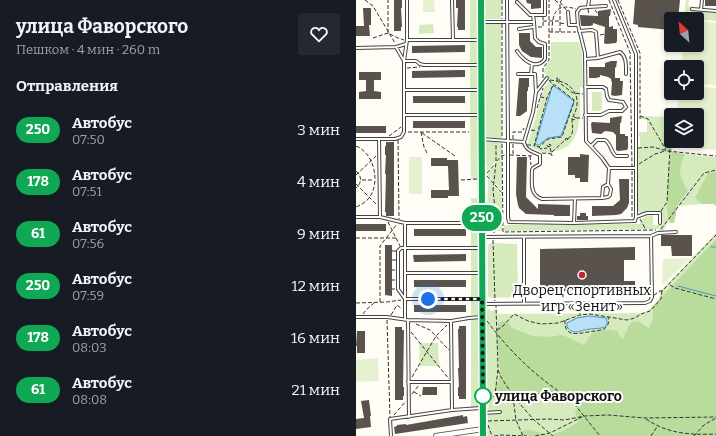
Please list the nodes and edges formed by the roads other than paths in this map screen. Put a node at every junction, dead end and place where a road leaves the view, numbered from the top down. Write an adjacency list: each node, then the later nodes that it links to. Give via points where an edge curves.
1 (407, 0): 24 (lane)
2 (452, 0): 25 (lane)
3 (481, 0): 17 (street)
4 (507, 0): 18 (lane)
5 (545, 0): 16 (lane, via 546,15)
6 (589, 0): 11 (lane)
7 (614, 0): 55 (lane, via 636,54)
8 (702, 0): 13 (lane)
9 (517, 2): 16 (lane)
10 (606, 6): 11 (lane)
11 (590, 7): 20 (lane, via 578,10)
12 (692, 8): 13 (lane)
13 (701, 9): 14 (lane)
14 (716, 11)
15 (568, 12): 20 (lane, via 569,25)
16 (533, 15): 19 (lane)
17 (481, 22): 18 (lane); 26 (street)
18 (507, 22): 19 (lane); 50 (lane)
19 (534, 22): 21 (lane)
20 (578, 25): 23 (lane)
21 (534, 27): 22 (lane); 34 (lane, via 536,40 545,44 545,59 541,63)
22 (519, 29)
23 (579, 31): 31 (lane, via 596,32); 32 (lane)
24 (407, 40): 25 (lane); 27 (lane)
25 (453, 40): 26 (lane)
26 (481, 40): 35 (street)
27 (406, 44): 28 (lane); 33 (lane)
28 (396, 47): 29 (lane); 33 (lane)
29 (356, 48)
30 (517, 51): 34 (lane)
31 (598, 58): 32 (lane); 38 (lane, via 622,53 626,62)
32 (585, 59): 40 (lane)
33 (404, 61): 35 (lane, via 416,61 424,65); 41 (lane)
34 (532, 64): 37 (lane)
35 (481, 65): 42 (street)
36 (518, 74): 37 (lane)
37 (531, 74): 43 (lane, via 535,74)
38 (626, 74)
39 (548, 80): 43 (lane)
40 (585, 87): 46 (lane); 46 (lane, via 603,86 608,99 623,102 626,106 622,111 609,111)
41 (405, 90): 42 (lane); 44 (lane)
42 (481, 90): 45 (street)
43 (536, 92): 51 (lane)
44 (405, 115): 45 (lane); 49 (lane, via 404,132 401,137)
45 (481, 115): 47 (street)
46 (585, 117): 52 (lane, via 586,141)
47 (482, 138): 50 (lane); 63 (street)
48 (356, 139): 49 (lane)
49 (379, 139): 60 (lane)
50 (508, 141): 51 (lane); 64 (lane, via 509,222)
51 (526, 144): 58 (lane, via 531,151 540,155 540,164 533,168 532,188 535,195 538,198)
52 (591, 146): 53 (lane, via 598,140 605,140 616,156); 54 (lane)
53 (627, 156)
54 (609, 168): 55 (lane); 56 (lane)
55 (636, 168): 61 (lane)
56 (608, 184): 57 (lane, via 603,187); 57 (lane, via 611,188 610,195)
57 (602, 198): 58 (lane)
58 (574, 199): 64 (lane)
59 (356, 217): 60 (lane)
60 (380, 217): 62 (lane)
61 (637, 217): 64 (lane, via 635,222); 65 (lane, via 647,213 660,214)
62 (405, 223): 63 (lane); 70 (lane)
63 (482, 223): 68 (street)
64 (574, 223)
65 (660, 223)
66 (676, 232): 67 (lane)
67 (651, 236): 69 (lane); 76 (lane, via 650,301)
68 (482, 237): 69 (lane); 71 (street)
69 (524, 237): 76 (lane)
70 (406, 248): 71 (lane); 72 (lane); 74 (lane, via 398,251 398,289)
71 (482, 248): 73 (street)
72 (405, 273): 73 (lane); 74 (lane)
73 (482, 273): 75 (street)
74 (405, 299): 75 (lane); 79 (lane)
75 (482, 301): 76 (lane); 78 (street)
76 (524, 303)
77 (356, 317): 79 (lane)
78 (482, 317): 80 (lane); 84 (street)
79 (407, 320): 80 (lane); 81 (lane)
80 (451, 321): 82 (lane)
81 (408, 382): 82 (lane); 86 (lane)
82 (452, 382): 83 (lane)
83 (452, 410): 84 (lane); 86 (lane)
84 (483, 411): 85 (lane); 87 (street)
85 (500, 412)
86 (409, 417): 88 (lane, via 390,420)
87 (482, 429): 89 (street); 90 (street)
88 (391, 436)
89 (436, 436)
90 (483, 436)

